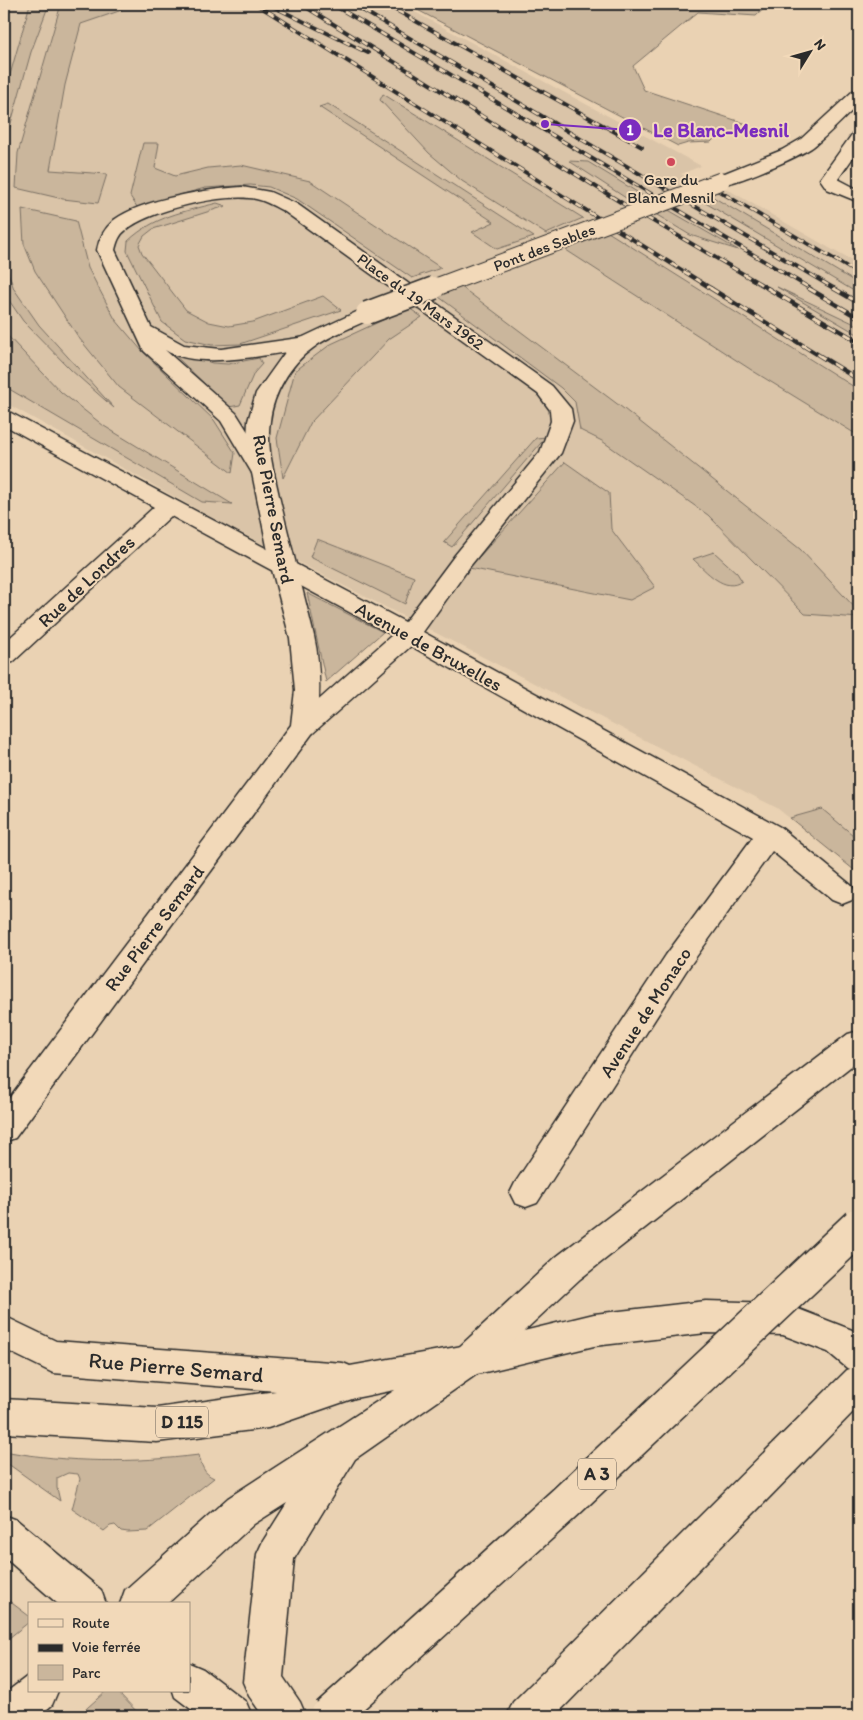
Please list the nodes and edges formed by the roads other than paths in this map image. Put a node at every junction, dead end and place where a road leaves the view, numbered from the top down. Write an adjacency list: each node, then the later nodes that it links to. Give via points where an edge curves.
1 (859, 95): 4 (main road, Pont des Sables, bridge, via 807,143 788,154)
2 (859, 137): 3 (main road, via 829,182)
3 (859, 197)
4 (367, 313): 6 (main road, Rue Pierre Semard)
5 (141, 327): 6 (main road, via 179,350 200,353 221,355); 8 (main road, Place du 19 Mars 1962, via 164,361 229,418); 11 (main road, Place du 19 Mars 1962, via 106,250 114,231 134,217 207,195 254,193 291,208 546,390 560,410 562,421 550,453 463,560)
6 (306, 343): 8 (main road, Rue Pierre Semard, via 284,366 261,407 258,441)
7 (4, 416): 9 (main road, Avenue de Bruxelles)
8 (263, 474): 10 (main road, Rue Pierre Semard)
9 (168, 506): 10 (main road, Avenue de Bruxelles); 12 (main road, Rue de Londres)
10 (282, 566): 11 (main road, Avenue de Bruxelles); 13 (main road, Rue Pierre Semard, via 304,655 308,690)
11 (409, 634): 13 (main road, Rue Pierre Semard); 14 (main road, Avenue de Bruxelles)
12 (4, 656)
13 (304, 727): 17 (main road, Rue Pierre Semard)
14 (770, 834): 15 (main road, Avenue de Bruxelles); 18 (main road, Avenue de Monaco, via 676,963)
15 (842, 893)
16 (859, 1043): 22 (main road, via 568,1268)
17 (4, 1128)
18 (526, 1193)
19 (859, 1226): 35 (main road, A 3, bridge, via 566,1502)
20 (4, 1332): 23 (main road, Rue Pierre Semard, via 53,1357)
21 (859, 1357): 22 (main road, via 840,1342 783,1319 706,1317 594,1330)
22 (469, 1360): 23 (main road, D 115); 26 (main road)
23 (355, 1381): 25 (main road, D 115, via 268,1411 157,1425)
24 (859, 1382): 36 (main road)
25 (4, 1416)
26 (343, 1446): 29 (main road, via 241,1511); 34 (main road, via 276,1554 263,1682)
27 (4, 1533): 28 (main road)
28 (85, 1602)
29 (142, 1602)
30 (190, 1684): 33 (main road)
31 (37, 1692): 32 (main road)
32 (8, 1716)
33 (232, 1716)
34 (286, 1716)
35 (329, 1716)
36 (527, 1716)

